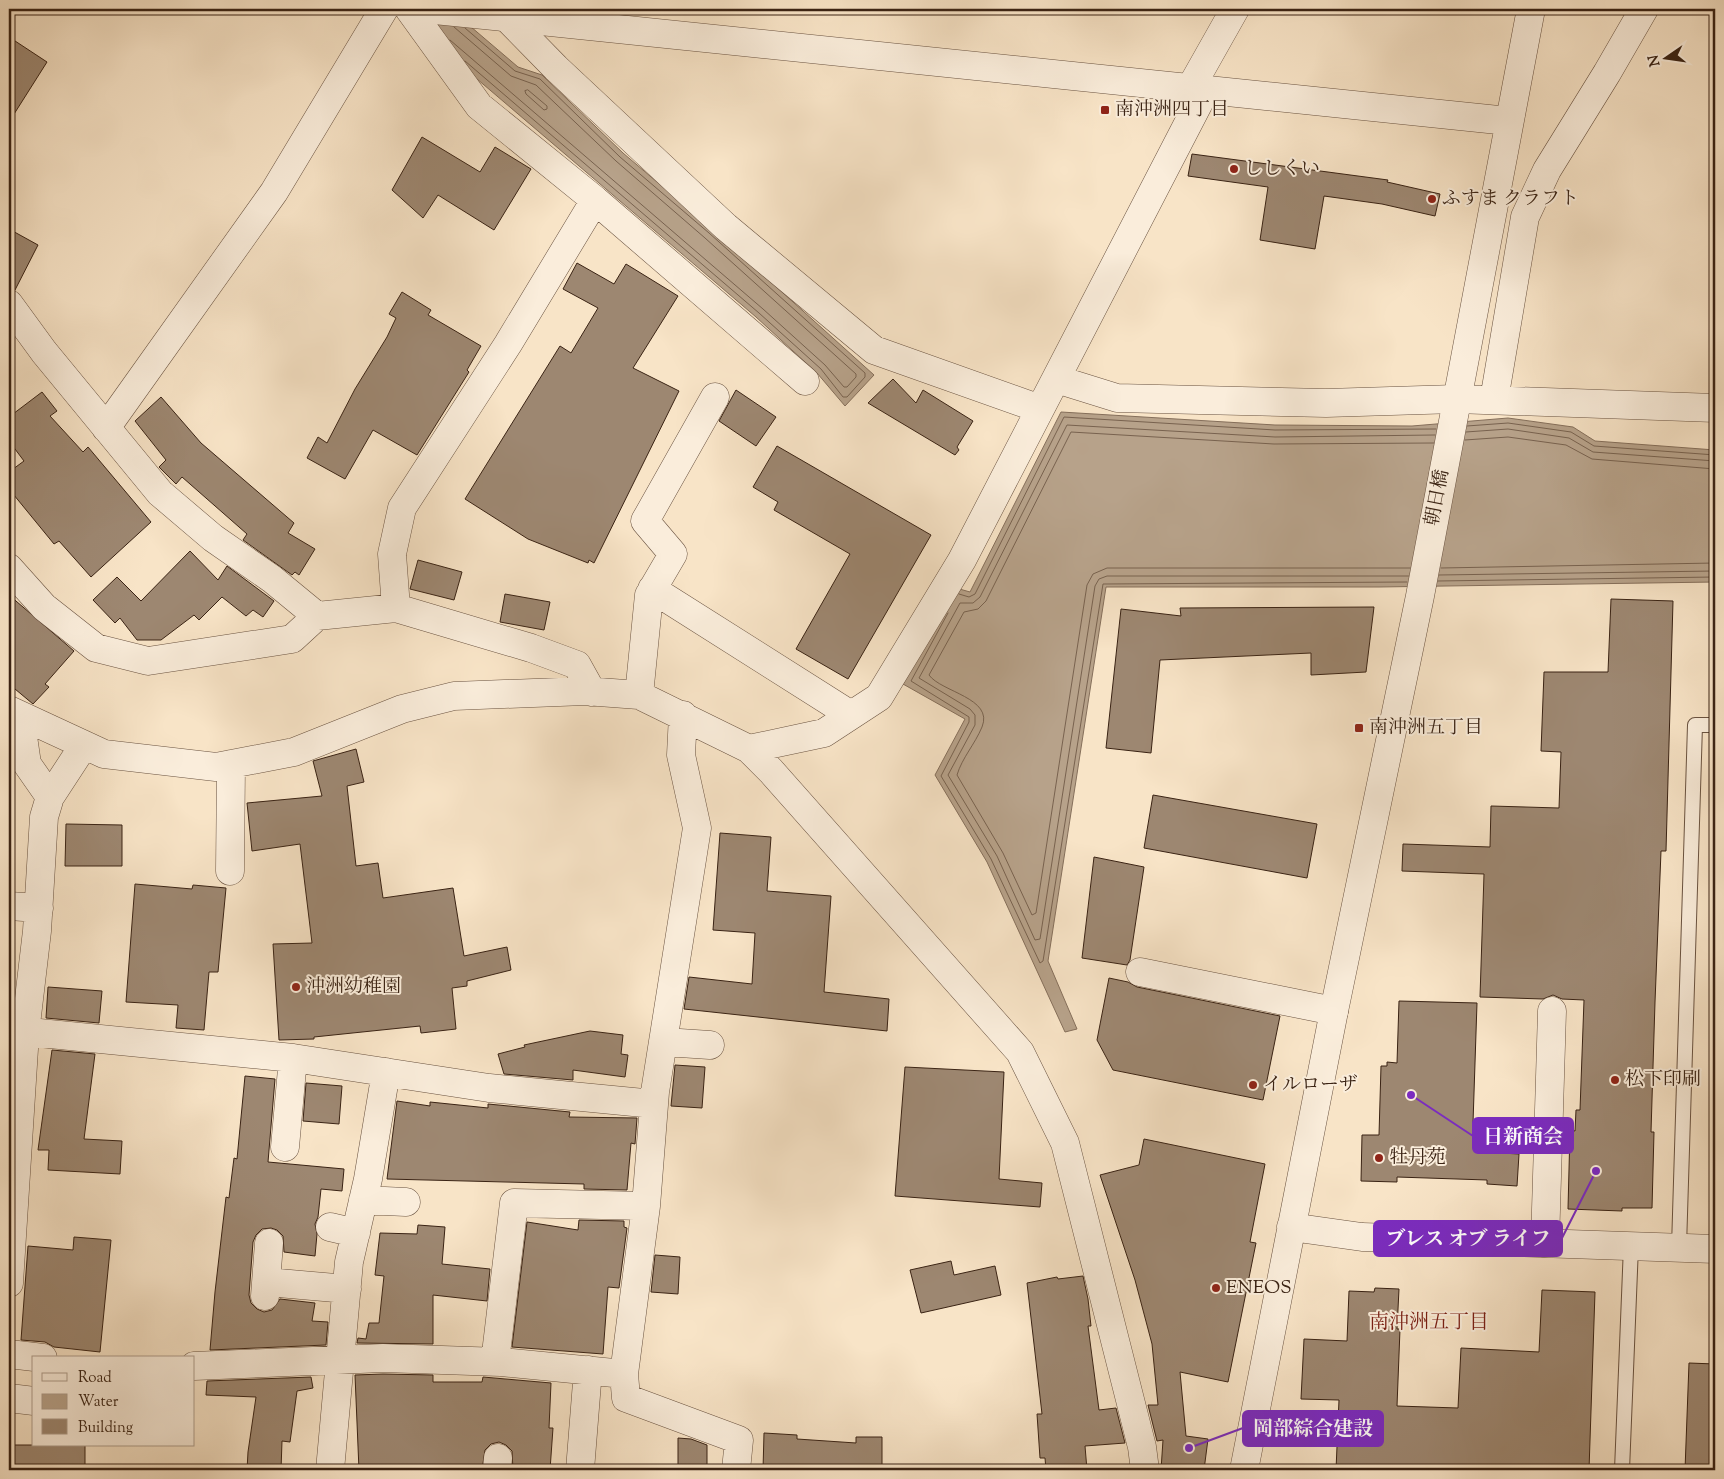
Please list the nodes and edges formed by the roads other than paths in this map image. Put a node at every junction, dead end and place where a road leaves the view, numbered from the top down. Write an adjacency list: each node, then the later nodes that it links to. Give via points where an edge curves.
1 (384, 9): 20 (street, via 274,192)
2 (409, 9): 11 (street, via 479,106)
3 (425, 9): 7 (street)
4 (1235, 9): 9 (street)
5 (1531, 9): 10 (street, 朝日橋)
6 (1644, 9): 17 (street, via 1547,170 1526,217)
7 (468, 11): 8 (street)
8 (506, 17): 9 (street); 19 (street, via 726,227 874,350)
9 (1199, 88): 10 (street); 13 (street)
10 (1508, 121): 16 (street, 朝日橋)
11 (595, 200): 14 (street); 23 (street, via 508,344 402,508 392,554)
12 (9, 304): 20 (street)
13 (1056, 379): 16 (street, via 1117,398 1326,404); 19 (street)
14 (805, 381)
15 (715, 397): 22 (street, via 645,521 673,554)
16 (1456, 399): 17 (street); 39 (street, 朝日橋, via 1420,596)
17 (1494, 400): 18 (street)
18 (1715, 408)
19 (1040, 409): 29 (street, via 962,560 879,697)
20 (106, 428): 24 (street, via 160,493 213,538 272,579)
21 (9, 568): 24 (street, via 44,607 96,648 148,661 292,639)
22 (652, 589): 26 (street); 29 (street)
23 (396, 608): 24 (street); 25 (street, via 577,665)
24 (317, 616)
25 (592, 692): 26 (street); 33 (street, via 454,696 402,709 294,752)
26 (639, 695): 28 (street)
27 (14, 713): 31 (street); 34 (street, via 28,764)
28 (683, 715): 32 (street); 42 (street, via 681,755 697,828)
29 (851, 715): 32 (street, via 824,732)
30 (1715, 726): 55 (lane, via 1695,725)
31 (84, 745): 33 (street, via 104,754 216,767); 34 (street)
32 (748, 750): 71 (street, via 771,771 1020,1052 1065,1143)
33 (231, 764): 35 (street)
34 (50, 797): 37 (street, via 44,817)
35 (230, 871)
36 (9, 906): 37 (street)
37 (39, 908): 41 (street)
38 (1140, 972): 39 (street)
39 (1334, 1011): 51 (street, 朝日橋)
40 (1552, 1011): 53 (street)
41 (17, 1031): 44 (street); 57 (street)
42 (664, 1042): 43 (street); 46 (street)
43 (710, 1045)
44 (293, 1058): 45 (street); 47 (street)
45 (386, 1072): 46 (street, via 489,1088); 48 (street)
46 (654, 1104): 50 (street)
47 (285, 1147)
48 (363, 1200): 49 (street); 58 (street, via 343,1230 349,1262)
49 (406, 1202)
50 (646, 1206): 62 (street, via 514,1203); 65 (street)
51 (1292, 1227): 53 (street, via 1362,1237); 72 (street, 朝日橋)
52 (269, 1243): 58 (street, via 266,1289)
53 (1545, 1243): 54 (street)
54 (1631, 1246): 55 (street); 73 (lane)
55 (1679, 1247): 56 (street)
56 (1715, 1248)
57 (9, 1283)
58 (347, 1289): 61 (street)
59 (9, 1354): 60 (street)
60 (32, 1357)
61 (341, 1358): 62 (street); 63 (street); 68 (street)
62 (495, 1362): 64 (street)
63 (195, 1366)
64 (588, 1370): 65 (street); 69 (street)
65 (624, 1374): 70 (street, via 626,1398 740,1440)
66 (9, 1398): 67 (street)
67 (32, 1401)
68 (330, 1470)
69 (580, 1470)
70 (736, 1470)
71 (1146, 1470)
72 (1244, 1470)
73 (1622, 1470)

